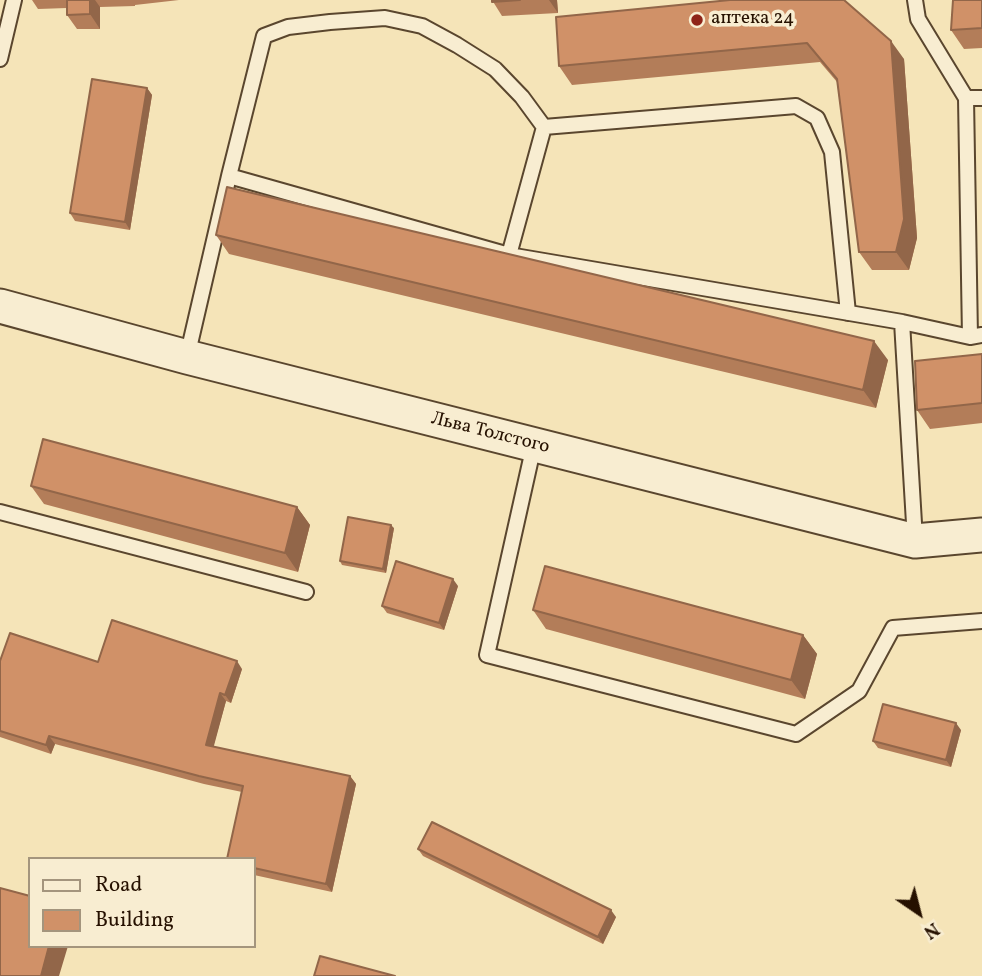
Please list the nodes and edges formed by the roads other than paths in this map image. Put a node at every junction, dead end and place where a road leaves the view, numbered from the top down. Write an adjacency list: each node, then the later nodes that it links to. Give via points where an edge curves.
1 (13, 0): 3 (lane)
2 (915, 0): 4 (lane, via 918,19)
3 (0, 59)
4 (966, 97): 5 (lane); 12 (lane)
5 (982, 98)
6 (544, 127): 7 (lane, via 495,69 422,26 385,18 288,27 264,36); 8 (lane); 10 (lane, via 796,106 817,118 832,152)
7 (229, 176): 8 (lane); 13 (lane)
8 (509, 255): 10 (lane)
9 (0, 306): 13 (street, Льва Толстого)
10 (848, 313): 11 (lane)
11 (902, 322): 12 (lane); 17 (lane)
12 (976, 336)
13 (187, 358): 14 (street, Льва Толстого)
14 (534, 445): 17 (street, Льва Толстого); 19 (lane, via 487,655 796,734 859,691 893,628)
15 (0, 512): 18 (lane)
16 (982, 535): 17 (street, Льва Толстого)
17 (915, 541)
18 (306, 592)
19 (982, 621)

